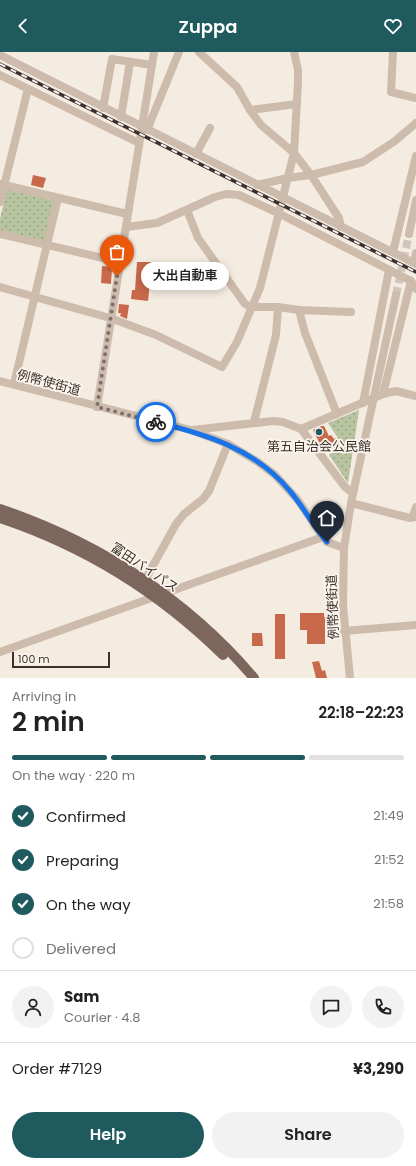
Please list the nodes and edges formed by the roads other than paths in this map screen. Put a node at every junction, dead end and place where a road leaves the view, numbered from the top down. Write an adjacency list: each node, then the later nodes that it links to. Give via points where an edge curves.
1 (154, 52): 8 (street)
2 (179, 52): 17 (street)
3 (199, 52): 14 (street, via 237,87)
4 (294, 52): 12 (street, via 298,70)
5 (393, 52): 11 (street, via 391,92)
6 (0, 55): 13 (street)
7 (130, 62): 8 (street); 13 (street, via 112,59); 15 (street)
8 (152, 65): 17 (street)
9 (0, 75): 10 (street)
10 (28, 89): 19 (street); 25 (street)
11 (416, 98)
12 (297, 104): 14 (street); 20 (street)
13 (103, 108): 15 (street)
14 (250, 110): 20 (street, via 261,125)
15 (121, 117): 17 (street)
16 (416, 122): 23 (street, via 395,141 363,162)
17 (144, 128): 19 (street); 21 (street)
18 (210, 128): 21 (street)
19 (139, 143): 33 (street)
20 (294, 153): 23 (street); 24 (street)
21 (196, 154): 26 (street)
22 (416, 156): 39 (street)
23 (311, 175): 24 (street); 35 (street, via 339,218)
24 (288, 178): 26 (street); 27 (street)
25 (2, 185): 28 (street); 30 (street)
26 (257, 185): 27 (street)
27 (282, 197): 32 (street); 35 (street)
28 (58, 198): 33 (street); 38 (street)
29 (416, 200): 37 (street)
30 (0, 202)
31 (187, 210): 32 (street, via 214,197 233,195 247,197); 34 (street, via 157,223); 49 (street, via 198,238 245,304)
32 (278, 213): 43 (street); 49 (street, via 260,288)
33 (127, 214): 34 (street)
34 (126, 227): 41 (street)
35 (341, 227): 39 (street)
36 (0, 234): 38 (street)
37 (409, 234)
38 (47, 245): 41 (street); 48 (street)
39 (393, 252): 42 (street)
40 (416, 254): 42 (street)
41 (120, 262): 53 (street)
42 (415, 263)
43 (389, 270): 44 (street); 59 (street)
44 (411, 281): 46 (street); 56 (street)
45 (0, 287): 48 (street)
46 (416, 289)
47 (396, 295): 58 (street)
48 (34, 297): 53 (street); 55 (street)
49 (251, 307): 50 (street); 53 (street, via 237,342 222,367 156,335)
50 (278, 307): 51 (street); 62 (street, via 276,335)
51 (299, 310): 52 (street); 61 (street, via 305,333)
52 (351, 312)
53 (110, 318): 60 (street)
54 (0, 381): 55 (street, 例幣使街道)
55 (14, 384): 60 (street, 例幣使街道)
56 (383, 394): 57 (street, via 396,391); 58 (street)
57 (416, 396)
58 (374, 399): 59 (street); 66 (street)
59 (364, 403): 61 (street)
60 (97, 407): 64 (street, 例幣使街道)
61 (337, 414): 63 (street)
62 (254, 422): 63 (street, via 283,422); 64 (street)
63 (301, 429): 66 (street, via 344,487)
64 (191, 430): 65 (street, 例幣使街道)
65 (228, 444): 72 (street, 例幣使街道, via 258,462 283,482); 74 (street, via 209,491 176,524)
66 (353, 493): 67 (street)
67 (351, 502): 70 (street, via 410,518); 73 (street)
68 (416, 507): 70 (street)
69 (0, 509): 74 (main road, 富田バイパス, via 75,539)
70 (415, 517)
71 (0, 518): 75 (main road, 富田バイパス, via 72,547)
72 (323, 537): 73 (street, 例幣使街道, via 331,544); 75 (street)
73 (344, 548): 77 (street, 例幣使街道)
74 (145, 580): 75 (main road, 富田バイパス)
75 (160, 595): 78 (street); 79 (main road, 富田バイパス); 80 (main road, 富田バイパス, via 221,643)
76 (416, 625): 77 (street)
77 (344, 630): 81 (street, 例幣使街道)
78 (0, 652)
79 (245, 678)
80 (254, 678)
81 (350, 678)

